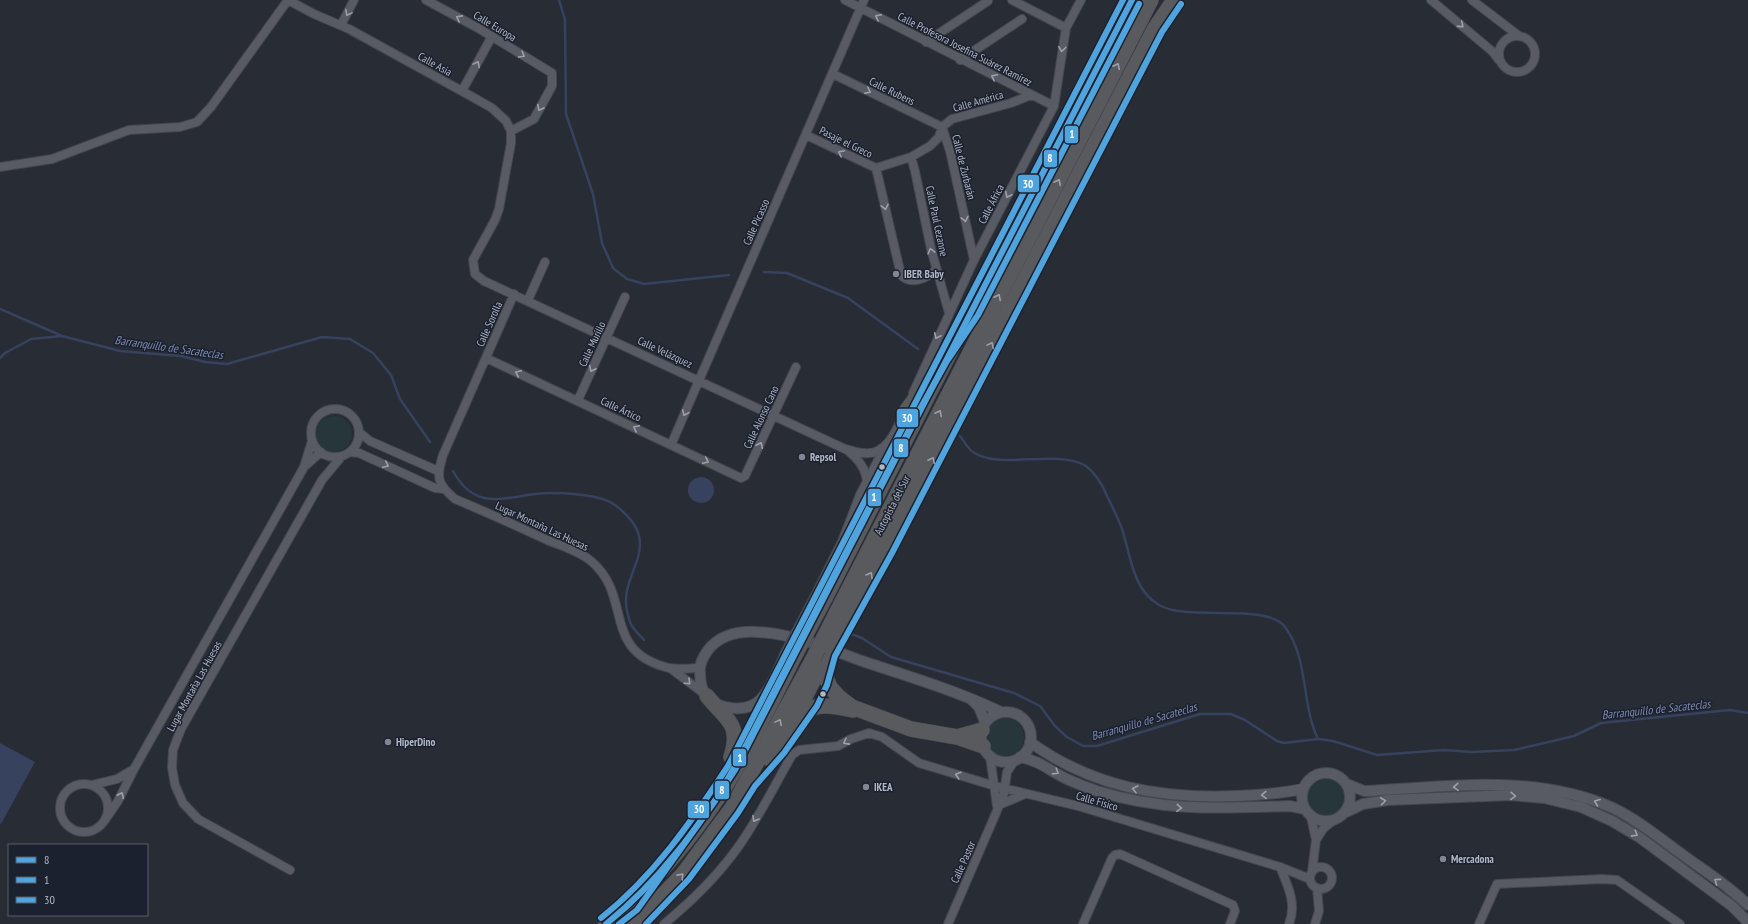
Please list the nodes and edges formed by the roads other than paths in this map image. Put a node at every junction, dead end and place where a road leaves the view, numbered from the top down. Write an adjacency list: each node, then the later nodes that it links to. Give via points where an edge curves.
1 (288, 0): 17 (street, Calle Asia); 33 (street, via 211,108 197,122 180,127 129,130 52,159)
2 (354, 0): 17 (street, one-way to 17)
3 (426, 0): 21 (street, Calle Europa, one-way to 3, via 478,28)
4 (845, 0): 15 (street, Calle Profesora Josefina Suárez Ramírez)
5 (864, 0): 15 (street, Calle Picasso)
6 (1012, 0): 18 (street)
7 (1081, 0): 18 (street, Calle África)
8 (1132, 0): 43 (highway, Autopista del Sur)
9 (1151, 0): 69 (highway, Autopista del Sur, one-way to 9)
10 (1174, 0): 19 (highway)
11 (1181, 0): 19 (highway)
12 (1431, 0): 24 (street, one-way to 24, via 1493,52)
13 (1472, 0): 20 (street)
14 (988, 2): 22 (street)
15 (860, 8): 22 (street, Calle Profesora Josefina Suárez Ramírez, one-way to 15); 25 (street, Calle Picasso)
16 (1022, 19): 23 (street)
17 (341, 25): 26 (street, Calle Asia)
18 (1066, 28): 28 (street, Calle África, one-way to 28)
19 (1155, 28): 69 (highway, one-way to 19, via 885,549)
20 (1519, 36): 24 (street, via 1507,38 1502,42); 24 (street, via 1530,41 1533,46 1535,58 1529,68 1512,72)
21 (491, 38): 26 (street, one-way to 21); 30 (street, Calle Europa, one-way to 30, via 552,73 552,86 534,119)
22 (926, 42): 23 (street, Calle Profesora Josefina Suárez Ramírez)
23 (960, 60): 27 (street, Calle Profesora Josefina Suárez Ramírez, one-way to 23)
24 (1499, 60)
25 (833, 74): 29 (street, Calle Rubens, one-way to 29); 31 (street, Calle Picasso)
26 (462, 92): 30 (street, Calle Asia, via 500,114)
27 (1031, 95): 28 (street, Calle Profesora Josefina Suárez Ramírez); 29 (street, Calle América, via 952,119)
28 (1054, 106): 35 (street, Calle África, one-way to 35)
29 (942, 127): 32 (street, Calle América, via 939,137 930,146); 35 (street, Calle de Zurbarán, one-way to 35, via 950,151)
30 (511, 131): 40 (street, Calle Velázquez, via 499,209 473,260 475,274 484,281)
31 (806, 135): 34 (street, Pasaje el Greco, one-way to 31); 48 (street, Calle Picasso)
32 (910, 157): 34 (street, Calle América); 37 (street, Calle Paul Cezanne, one-way to 32)
33 (0, 167)
34 (876, 168): 38 (street, one-way to 38, via 901,275 904,279 911,280)
35 (974, 260): 44 (street, Calle África)
36 (545, 262): 42 (street)
37 (936, 269): 38 (street, via 932,275); 39 (street, Calle Paul Cezanne)
38 (925, 278): 39 (street, via 936,282)
39 (941, 288): 44 (street, Calle Paul Cezanne)
40 (514, 294): 42 (street, Calle Velázquez); 46 (street, Calle Sorolla)
41 (625, 297): 45 (street, Calle Murillo)
42 (528, 300): 45 (street, Calle Velázquez)
43 (971, 311): 49 (highway, via 951,338); 68 (highway, Autopista del Sur)
44 (949, 313): 51 (street, Calle África, one-way to 51)
45 (607, 337): 48 (street, Calle Velázquez); 50 (street, Calle Murillo, one-way to 50)
46 (485, 360): 50 (street, Calle Ártico, one-way to 46); 62 (street, via 442,455)
47 (796, 367): 52 (street, Calle Alonso Cano)
48 (700, 380): 52 (street, Calle Velázquez); 55 (street, Calle Picasso, one-way to 55)
49 (923, 388): 51 (highway); 67 (highway)
50 (578, 400): 55 (street, Calle Ártico, one-way to 50)
51 (904, 414): 56 (street, Calle África)
52 (774, 415): 57 (street, Calle Velázquez); 64 (street, Calle Alonso Cano, one-way to 52)
53 (359, 432): 54 (street, Lugar Montaña Las Huesas, via 357,423 349,414 337,409 328,410 315,420 312,427); 58 (street, via 358,440); 62 (street, Lugar Montaña Las Huesas, via 370,441)
54 (312, 442): 59 (street); 61 (street, Lugar Montaña Las Huesas)
55 (671, 445): 64 (street, Calle Ártico, one-way to 64, via 741,478)
56 (887, 445): 57 (street, Calle Velázquez, via 875,453 864,454); 65 (street)
57 (845, 448): 65 (street, Calle Velázquez, via 863,467)
58 (350, 452): 60 (street, Lugar Montaña Las Huesas); 66 (street, Lugar Montaña Las Huesas, one-way to 66, via 359,453 435,488)
59 (323, 454): 60 (street, Lugar Montaña Las Huesas); 61 (street, Lugar Montaña Las Huesas); 63 (street, Lugar Montaña Las Huesas)
60 (342, 456): 63 (street, Lugar Montaña Las Huesas)
61 (304, 466): 86 (street, Lugar Montaña Las Huesas)
62 (438, 471): 66 (street)
63 (324, 475): 103 (street, Lugar Montaña Las Huesas, via 181,729 173,750 172,768 175,785 183,803 198,819)
64 (745, 476)
65 (867, 484): 67 (street)
66 (444, 489): 72 (street, Lugar Montaña Las Huesas, via 455,499 590,560 607,580 626,640 632,650)
67 (843, 542): 68 (street)
68 (821, 596): 70 (highway, Autopista del Sur, bridge)
69 (846, 607): 71 (highway, Autopista del Sur, bridge)
70 (792, 652): 74 (street); 106 (highway, Autopista del Sur, via 735,770 708,812 658,875)
71 (822, 655): 78 (highway, via 830,687 838,697); 80 (highway); 87 (highway, Autopista del Sur, one-way to 71)
72 (670, 668): 73 (street, Lugar Montaña Las Huesas); 75 (street, Lugar Montaña Las Huesas, one-way to 75)
73 (699, 668): 75 (street); 76 (street, via 713,644 724,637 738,633 778,634)
74 (767, 691): 75 (street, via 753,704 736,709 721,705); 84 (highway)
75 (706, 696): 84 (highway, via 733,726 735,745)
76 (968, 696): 77 (street); 79 (street, via 979,707)
77 (1001, 712): 79 (street, via 990,718); 82 (street, via 1013,713 1024,719 1031,734)
78 (865, 713): 80 (highway, via 828,705 814,706 802,713); 81 (highway, via 911,729)
79 (984, 726): 81 (highway); 83 (street, via 981,738)
80 (788, 731): 87 (highway, via 777,748)
81 (957, 737): 83 (highway)
82 (1030, 742): 85 (street, via 1025,753); 92 (street, one-way to 82, via 1279,794 1204,797 1138,790 1095,778 1071,768)
83 (987, 751): 85 (street, via 1003,761); 90 (street, Calle Pastor)
84 (731, 757): 106 (highway, via 708,796)
85 (1017, 758): 91 (street, Calle Pastor, via 1006,772); 96 (street, one-way to 96, via 1034,760 1068,780 1135,802 1204,809 1290,806)
86 (134, 769): 89 (street, Lugar Montaña Las Huesas, via 117,778); 97 (street, Lugar Montaña Las Huesas, one-way to 86)
87 (748, 781): 110 (highway, Autopista del Sur, one-way to 87, via 697,856)
88 (1347, 784): 92 (street, via 1335,774 1319,774 1312,777); 95 (street, via 1350,803); 107 (street, one-way to 88, via 1644,827 1613,808 1579,795 1544,787 1508,785 1364,791)
89 (92, 785): 97 (street, via 101,791 107,800); 97 (street, Lugar Montaña Las Huesas, via 78,784 67,791 60,803 61,816 70,827 82,832 95,830)
90 (996, 786): 91 (street, Calle Físico); 94 (street, Calle Pastor); 111 (street, Calle Físico, one-way to 111, via 919,763 882,737 869,733 838,746 799,750 792,755 743,840 711,879)
91 (1005, 789): 93 (street, Calle Físico); 94 (street, Calle Pastor)
92 (1302, 789): 96 (street, via 1301,799)
93 (1025, 794): 94 (street); 101 (street, Calle Físico, via 1078,806)
94 (998, 807): 112 (street, Calle Pastor)
95 (1346, 812): 98 (street); 108 (street, one-way to 108, via 1363,804 1388,800 1511,796 1544,798 1581,807 1639,837 1732,906)
96 (1307, 813): 98 (street, via 1320,821); 99 (street)
97 (105, 820)
98 (1334, 820): 99 (street)
99 (1316, 840): 100 (street)
100 (1314, 851): 102 (street); 104 (street)
101 (1280, 867): 104 (street, Calle Físico); 115 (street, via 1293,902)
102 (1325, 867): 104 (street, via 1318,867); 105 (street, via 1331,872 1332,883 1327,888)
103 (290, 870)
104 (1311, 875): 105 (street, via 1313,886)
105 (1317, 888): 116 (street, via 1319,911)
106 (630, 904): 109 (highway, Autopista del Sur)
107 (1748, 905)
108 (1748, 922)
109 (606, 924)
110 (635, 924)
111 (664, 924)
112 (948, 924)
113 (1083, 924): 114 (street, via 1112,858 1120,854 1233,905 1235,912)
114 (1230, 924)
115 (1289, 924)
116 (1315, 924)
117 (1479, 924): 118 (street, via 1496,884 1602,879 1617,880)
118 (1680, 924)

